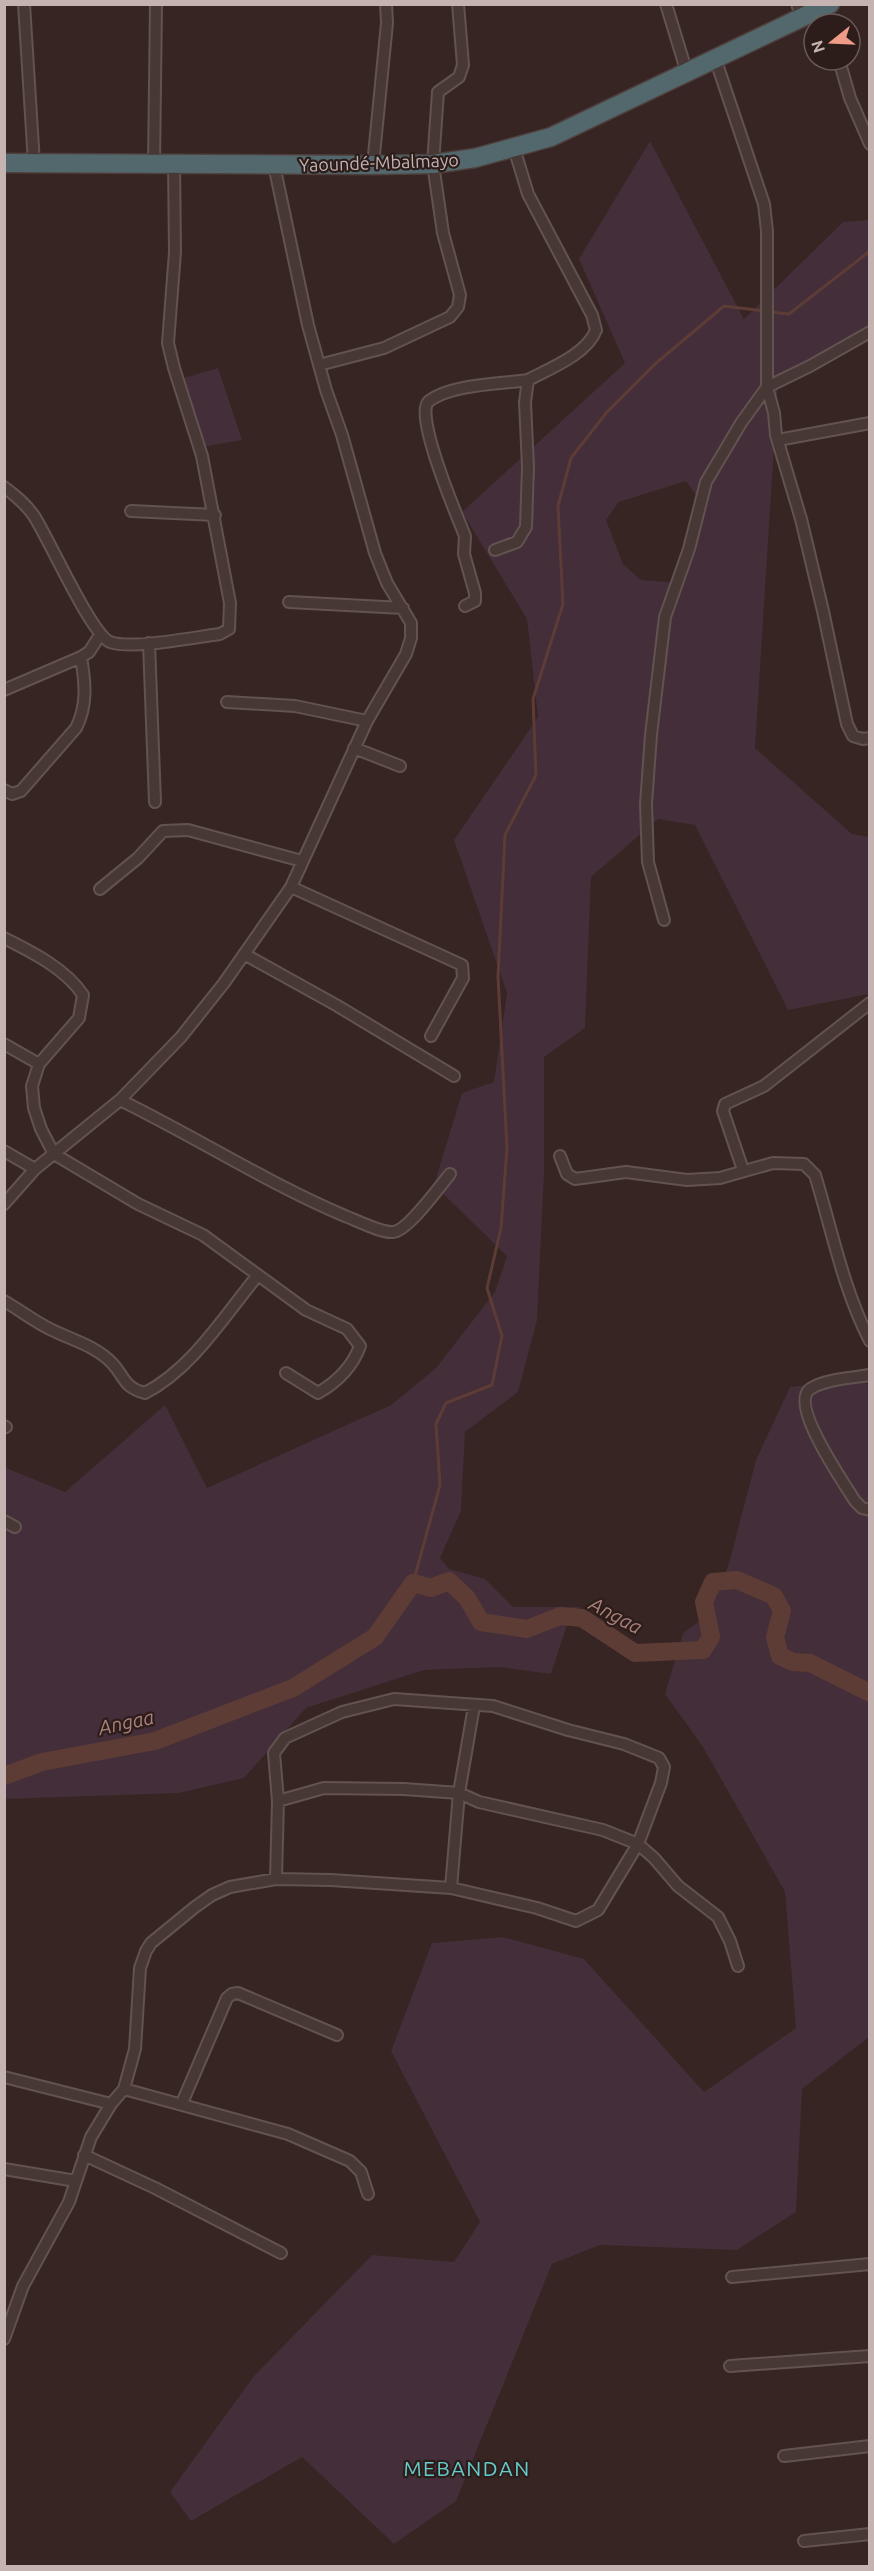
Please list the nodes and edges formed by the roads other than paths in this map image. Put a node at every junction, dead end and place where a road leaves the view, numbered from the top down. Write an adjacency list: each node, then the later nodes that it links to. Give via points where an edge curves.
1 (24, 4): 14 (street)
2 (156, 4): 15 (street)
3 (386, 4): 19 (street)
4 (458, 4): 17 (street, via 463,65 459,77 438,92)
5 (666, 4): 10 (street)
6 (828, 10): 7 (highway, Yaoundé-Mbalmayo)
7 (800, 11): 8 (highway, Yaoundé-Mbalmayo)
8 (715, 58): 10 (highway, Yaoundé-Mbalmayo); 23 (street, via 764,204)
9 (842, 72): 11 (street)
10 (687, 73): 12 (highway, Yaoundé-Mbalmayo, via 550,137)
11 (870, 144)
12 (514, 148): 17 (highway, Yaoundé-Mbalmayo); 22 (street, via 528,194 597,330 592,340)
13 (4, 163): 14 (highway, Yaoundé-Mbalmayo)
14 (34, 163): 15 (highway, Yaoundé-Mbalmayo)
15 (154, 164): 16 (highway, Yaoundé-Mbalmayo)
16 (174, 164): 18 (highway, Yaoundé-Mbalmayo); 28 (street, via 175,252 168,343 202,456)
17 (433, 164): 19 (highway, Yaoundé-Mbalmayo); 21 (street, via 443,233 460,295 458,307 450,317 384,348)
18 (274, 165): 19 (highway, Yaoundé-Mbalmayo); 21 (street)
19 (373, 165)
20 (870, 332): 23 (street)
21 (319, 365): 32 (street, via 375,553)
22 (528, 380): 29 (street, via 526,527 517,542); 31 (street, via 452,390 429,401 424,408 426,428 465,536 464,554 475,593 475,601)
23 (767, 387): 25 (street); 47 (street, via 706,482 689,549 665,617 646,804 648,861)
24 (870, 423): 25 (street)
25 (778, 440): 39 (street, via 804,530 847,724 853,735 863,740)
26 (4, 487): 33 (street, via 33,515)
27 (131, 511): 28 (street)
28 (215, 515): 34 (street, via 230,603 229,629 220,634)
29 (495, 550)
30 (289, 602): 32 (street)
31 (465, 606)
32 (403, 608): 38 (street, via 411,623 406,654)
33 (100, 635): 34 (street, via 110,642); 35 (street)
34 (149, 642): 43 (street)
35 (81, 657): 36 (street); 42 (street, via 84,704 76,728 21,791 12,794)
36 (4, 690)
37 (227, 702): 38 (street, via 295,706)
38 (366, 721): 40 (street)
39 (870, 738)
40 (354, 748): 41 (street); 44 (street)
41 (400, 766)
42 (4, 790)
43 (155, 802)
44 (302, 861): 45 (street); 46 (street, via 174,829 163,831)
45 (291, 887): 49 (street); 51 (street, via 462,965 463,978)
46 (100, 889)
47 (664, 921)
48 (4, 938): 53 (street, via 61,972 83,995 79,1018)
49 (244, 954): 54 (street); 55 (street, via 181,1037)
50 (870, 1003): 60 (street, via 764,1086 725,1104 723,1111)
51 (431, 1036)
52 (4, 1044): 53 (street)
53 (39, 1064): 57 (street, via 32,1086 34,1108)
54 (454, 1076)
55 (120, 1100): 57 (street); 61 (street, via 297,1195 393,1232 404,1228)
56 (4, 1151): 59 (street)
57 (54, 1154): 59 (street); 63 (street, via 138,1204 203,1235)
58 (560, 1156): 60 (street, via 567,1174 575,1179 626,1172 687,1180 720,1178)
59 (35, 1169): 62 (street)
60 (742, 1170): 65 (street, via 773,1163 804,1164 815,1175 859,1320)
61 (450, 1174)
62 (4, 1204)
63 (258, 1275): 64 (street, via 190,1357 145,1393 132,1390 112,1362); 66 (street, via 306,1310 347,1329 360,1346 336,1383 318,1393)
64 (4, 1301)
65 (870, 1341)
66 (286, 1373)
67 (870, 1375): 68 (street, via 810,1389 805,1396 805,1409 855,1501)
68 (870, 1510)
69 (4, 1521): 70 (street)
70 (15, 1527)
71 (474, 1706): 72 (street); 73 (street, via 394,1699 342,1712 285,1738 274,1753); 74 (street, via 493,1706 659,1758 664,1767 661,1783)
72 (459, 1794): 73 (street, via 324,1788); 74 (street, via 603,1830); 76 (street)
73 (278, 1802): 75 (street)
74 (638, 1844): 76 (street, via 598,1910 576,1921); 77 (street, via 678,1886 718,1917)
75 (276, 1879): 76 (street); 80 (street, via 220,1891 151,1943 140,1968 135,2049)
76 (451, 1888)
77 (738, 1966)
78 (337, 2035): 81 (street, via 238,1993 232,1994)
79 (4, 2077): 82 (street)
80 (124, 2089): 81 (street); 82 (street)
81 (182, 2103): 86 (street, via 288,2134 350,2161 361,2172)
82 (111, 2104): 83 (street)
83 (84, 2155): 85 (street); 87 (street)
84 (4, 2169): 85 (street)
85 (76, 2181): 90 (street, via 69,2202 23,2286)
86 (368, 2194)
87 (281, 2253)
88 (870, 2264): 89 (street)
89 (732, 2277)
90 (4, 2339)
91 (870, 2356): 92 (street)
92 (730, 2366)
93 (870, 2446): 94 (street)
94 (784, 2456)
95 (870, 2534): 96 (street)
96 (804, 2541)

